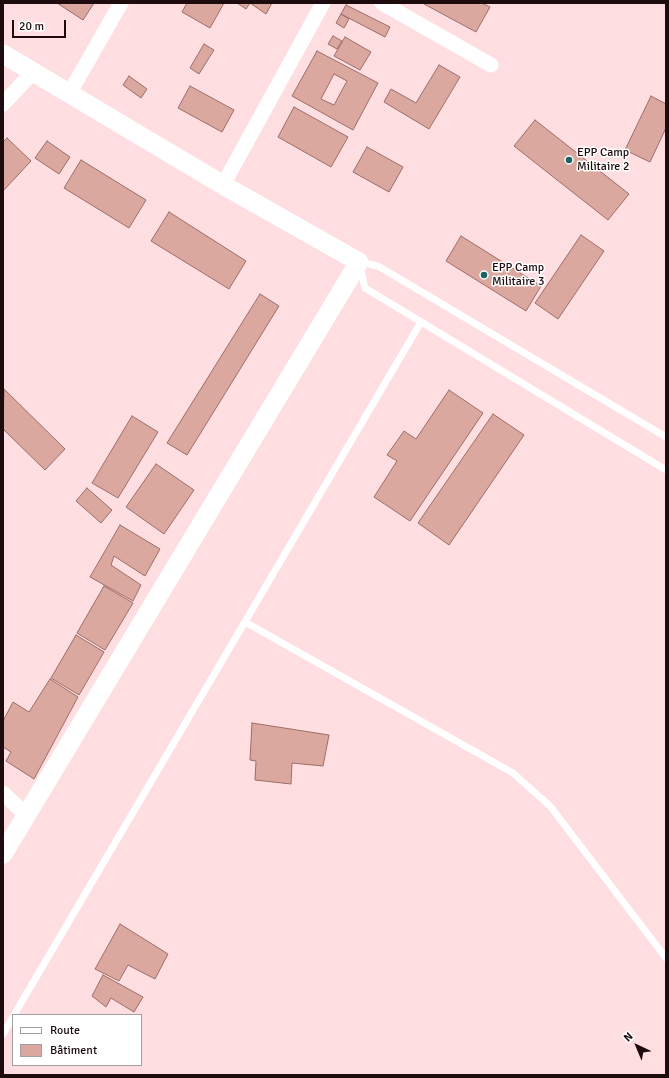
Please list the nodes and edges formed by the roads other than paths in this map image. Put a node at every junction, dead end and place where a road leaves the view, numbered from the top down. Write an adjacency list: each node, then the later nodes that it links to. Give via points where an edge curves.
1 (121, 3): 7 (street)
2 (323, 3): 9 (street)
3 (382, 3): 5 (street)
4 (3, 54): 6 (street)
5 (491, 65)
6 (33, 72): 7 (street); 8 (street)
7 (69, 94): 9 (street)
8 (3, 104)
9 (223, 185): 10 (street)
10 (359, 262): 11 (lane, via 365,288); 12 (lane, via 378,266); 16 (street)
11 (421, 322): 13 (lane); 14 (lane)
12 (666, 437)
13 (666, 470)
14 (245, 622): 18 (lane, via 513,773 550,806); 19 (lane)
15 (3, 793): 16 (street)
16 (27, 816): 17 (street)
17 (3, 854)
18 (666, 958)
19 (15, 1014)
20 (12, 1019): 21 (lane)
21 (3, 1034)

